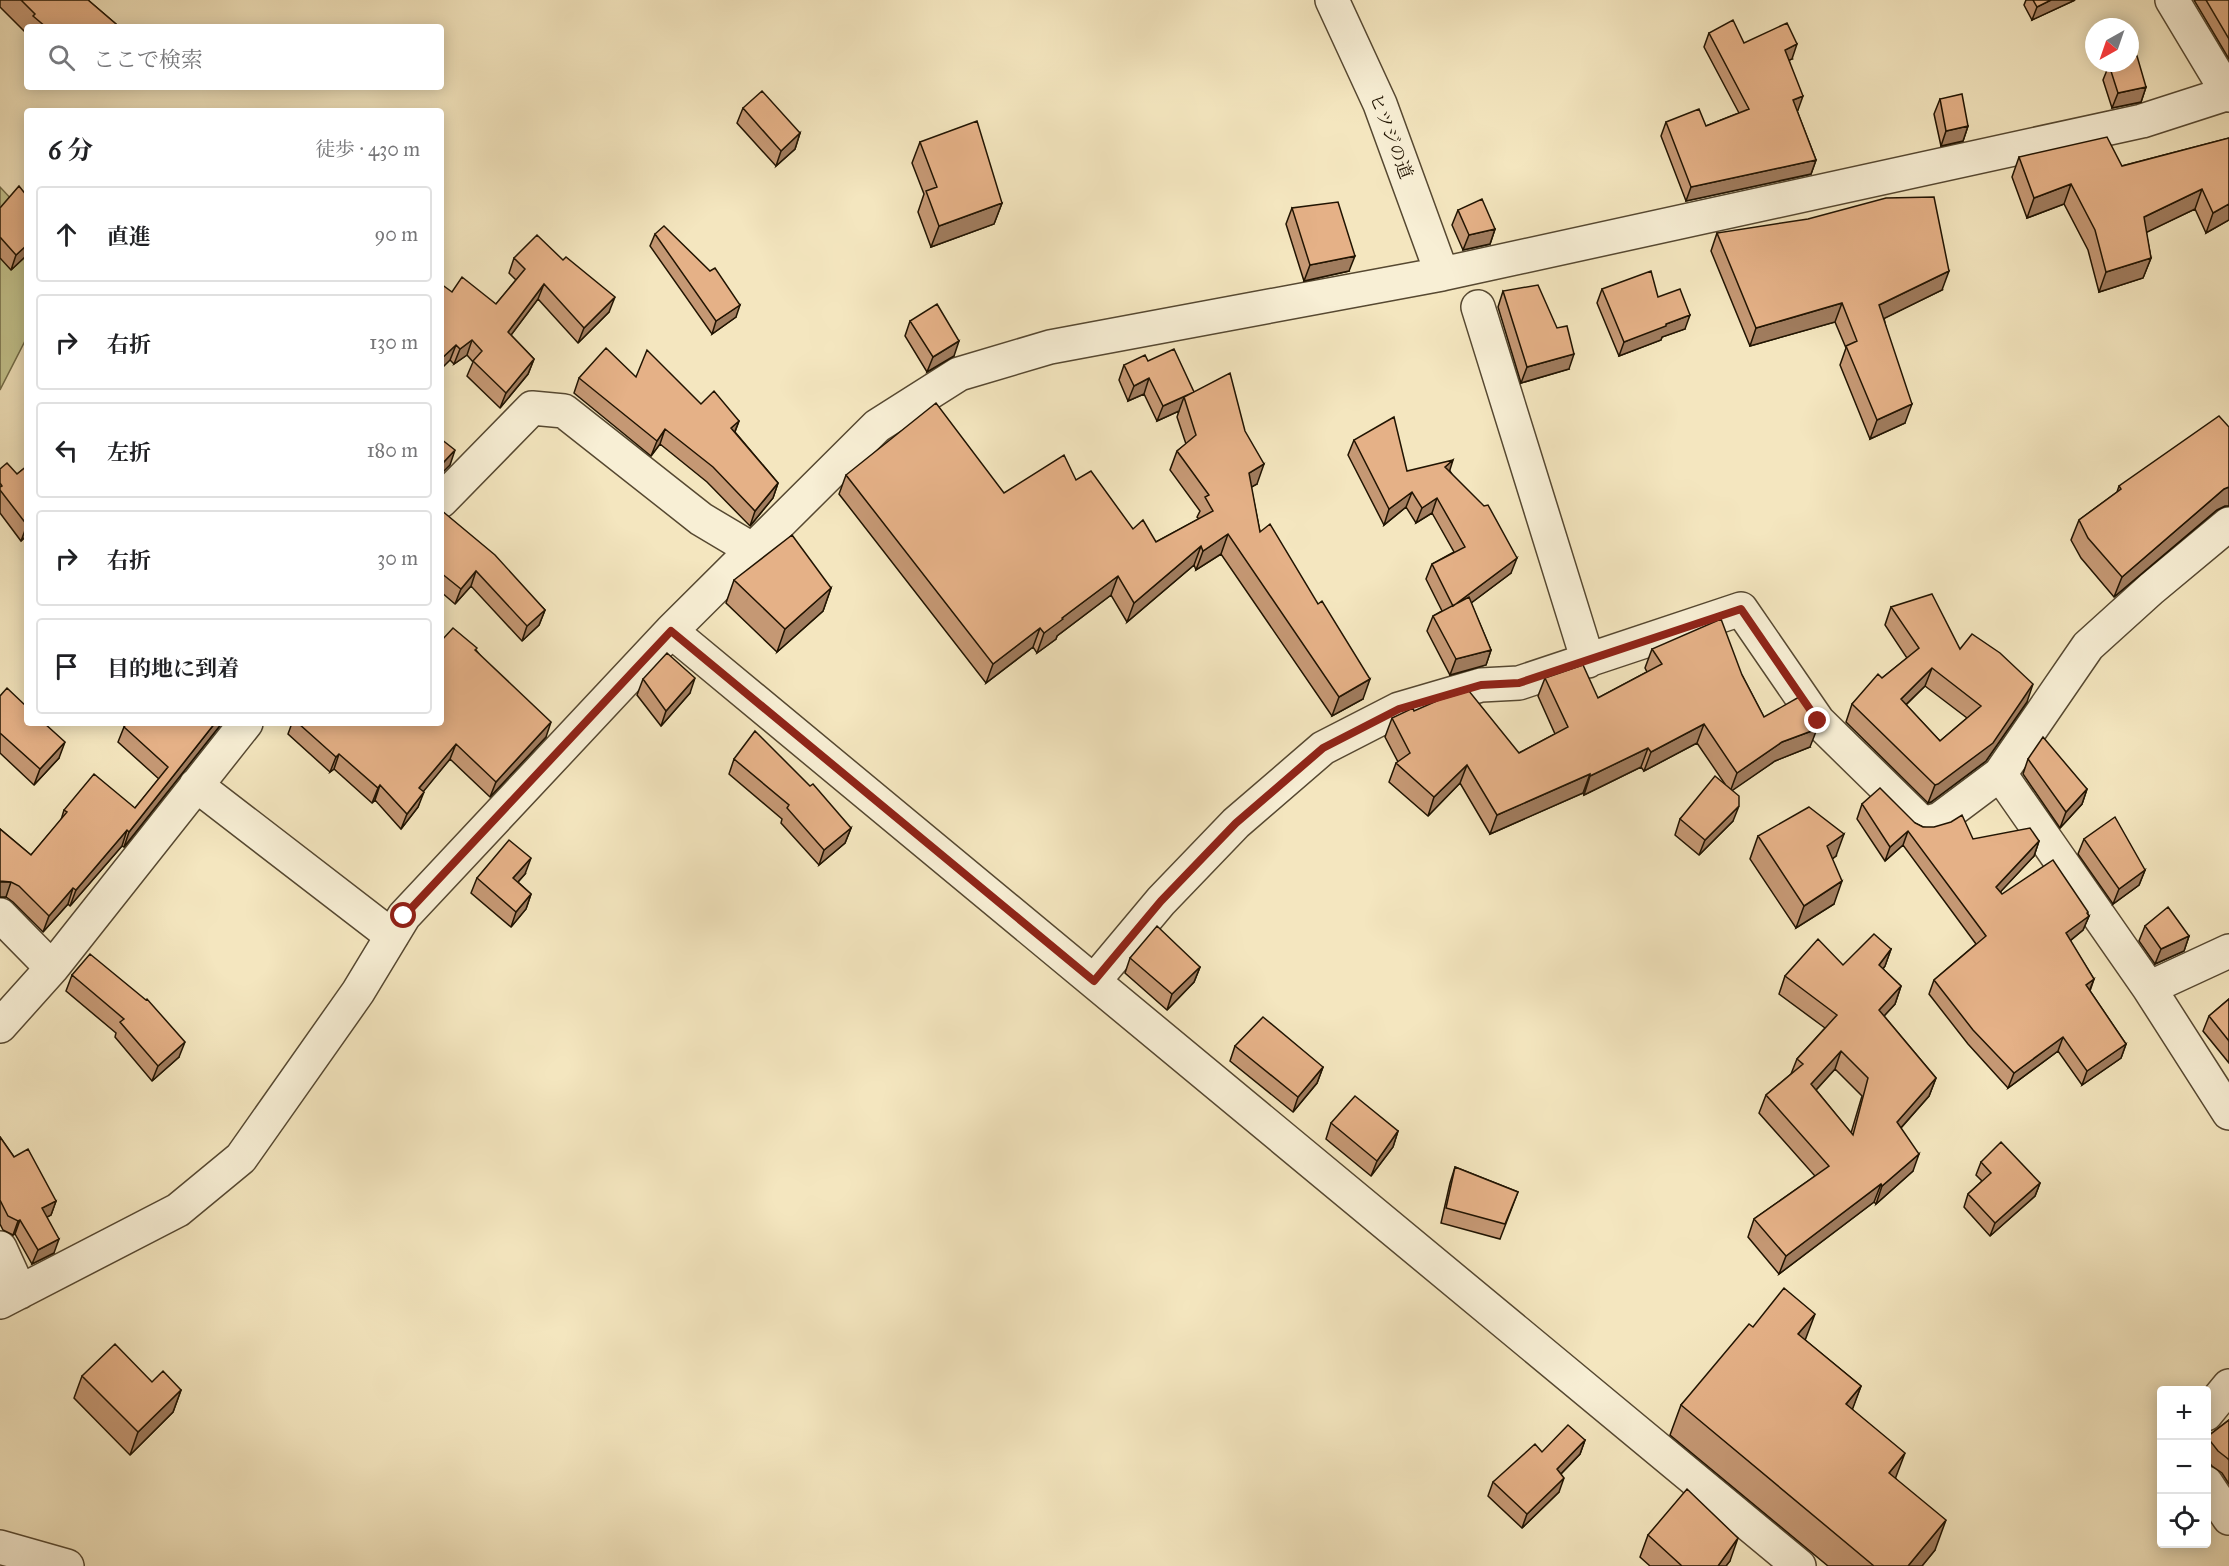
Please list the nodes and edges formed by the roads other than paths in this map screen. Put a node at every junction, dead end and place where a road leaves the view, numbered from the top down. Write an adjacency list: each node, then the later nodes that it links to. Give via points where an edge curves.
1 (1332, 0): 4 (street, ヒツジの道, via 1380,105)
2 (2172, 0): 3 (street)
3 (2229, 94): 4 (street, via 2142,121)
4 (1442, 274): 8 (street, via 1050,347 959,374 877,426)
5 (1478, 307): 10 (street)
6 (444, 498): 8 (street, via 532,408 564,411 701,519)
7 (2229, 524): 12 (street, via 2088,646)
8 (753, 550): 9 (street)
9 (671, 631): 15 (street, via 404,916); 18 (street)
10 (1588, 661): 12 (street, via 1741,609 1818,721 1923,824 1940,819); 18 (street, via 1519,683 1481,685 1399,709 1323,748 1236,823 1161,901)
11 (244, 726): 13 (street)
12 (2000, 774): 19 (street)
13 (196, 785): 15 (street); 17 (street)
14 (0, 915): 17 (street)
15 (392, 936): 23 (street, via 358,992 241,1158 178,1210)
16 (2229, 951): 19 (street)
17 (52, 968): 20 (street)
18 (1094, 981): 30 (street)
19 (2149, 988): 21 (street)
20 (0, 1026)
21 (2229, 1113)
22 (0, 1248): 23 (street)
23 (10, 1297)
24 (2229, 1386): 25 (street)
25 (2211, 1408)
26 (2211, 1491): 27 (street)
27 (2229, 1518)
28 (0, 1546): 29 (street)
29 (67, 1566)
30 (1799, 1566)

